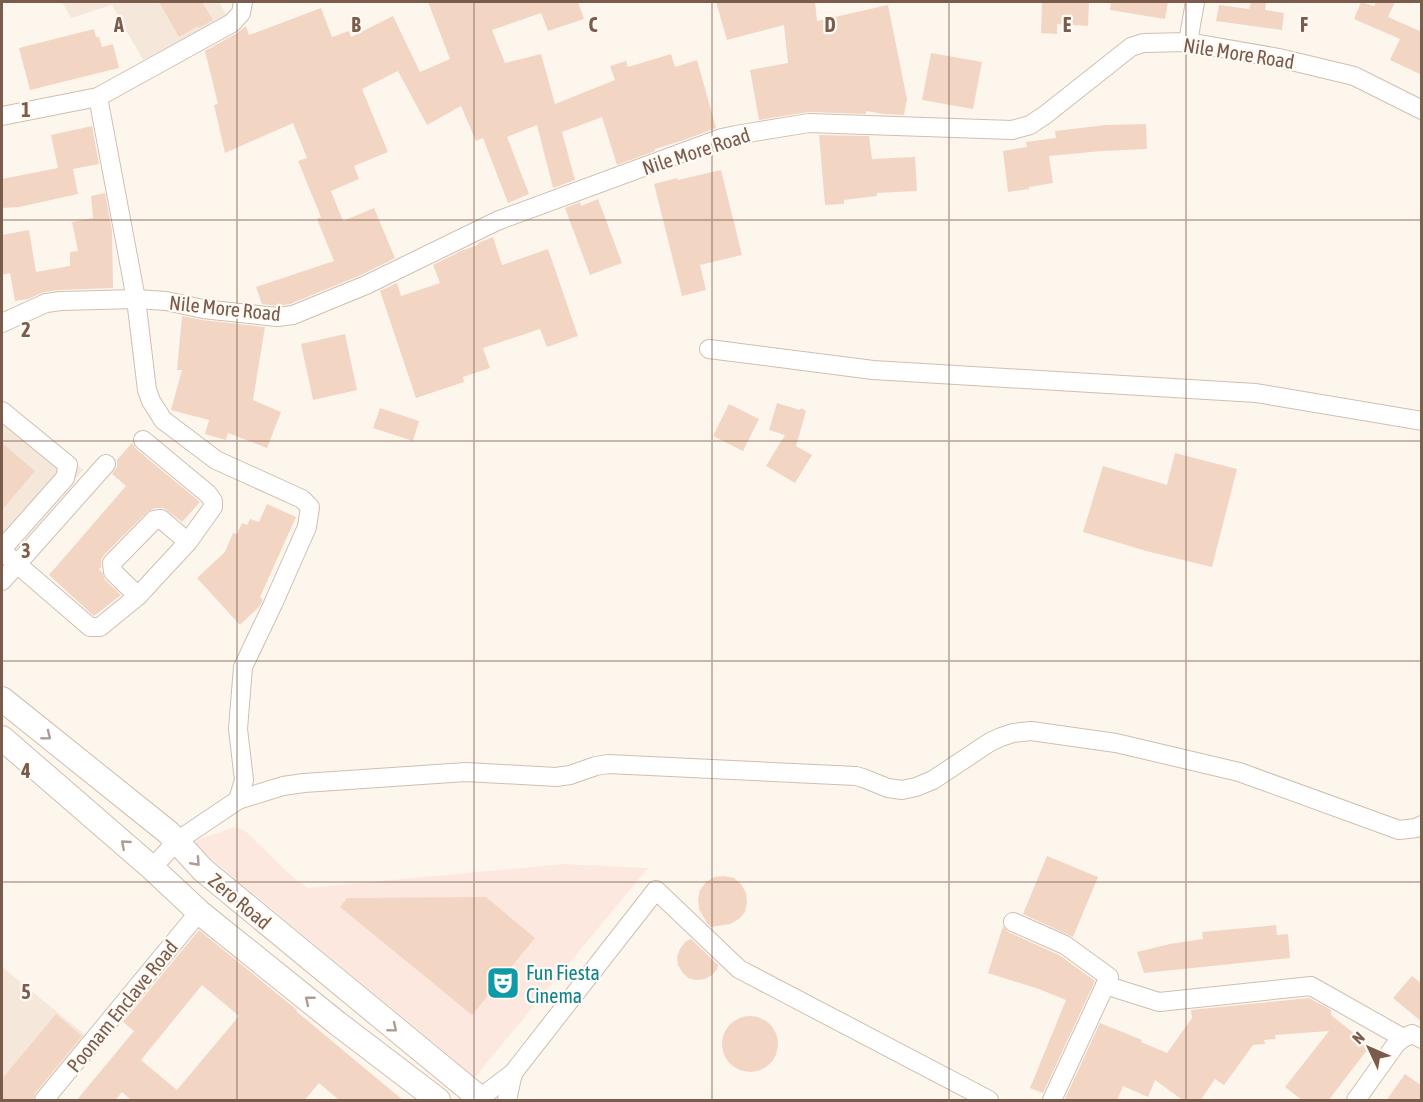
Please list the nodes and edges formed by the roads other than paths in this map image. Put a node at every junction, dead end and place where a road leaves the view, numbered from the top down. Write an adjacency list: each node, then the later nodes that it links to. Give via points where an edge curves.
1 (243, 2): 4 (street, via 241,14 232,23)
2 (1195, 2): 3 (street)
3 (1188, 42): 5 (street, Nile More Road, via 1354,76); 7 (street, Nile More Road, via 1131,47 1045,115 1012,130 809,123 722,138 497,221 366,285 293,315 277,317)
4 (98, 97): 6 (street); 7 (street)
5 (1422, 110)
6 (2, 116)
7 (136, 299): 8 (street, Nile More Road, via 46,303); 21 (street, via 147,390 163,420 216,460 302,499 310,507 308,527 243,667 238,729 244,780)
8 (2, 324)
9 (709, 349): 11 (street, via 873,370 1256,393)
10 (2, 411): 15 (street, via 68,465 65,478)
11 (1422, 421)
12 (143, 441): 14 (street, via 213,501 213,507)
13 (106, 464): 16 (street)
14 (188, 542): 18 (street); 18 (street, via 161,519 154,520 112,563 113,572)
15 (2, 550): 16 (street)
16 (16, 565): 17 (street); 18 (street, via 90,627 100,627)
17 (2, 581)
18 (138, 596)
19 (2, 699): 23 (street, Zero Road, one-way to 23)
20 (2, 738): 24 (street, Zero Road, one-way to 20)
21 (238, 800): 22 (street, via 304,783 466,772 556,777 608,764 856,776 902,790 933,780 990,742 1031,731 1116,743 1239,772 1399,830); 23 (street)
22 (1422, 825)
23 (177, 841): 24 (street); 28 (street, Zero Road, one-way to 28, via 203,870)
24 (152, 868): 25 (street, Zero Road)
25 (199, 912): 29 (street, Zero Road, one-way to 25); 34 (street, Poonam Enclave Road)
26 (1013, 922): 27 (street, via 1085,958 1109,977)
27 (1105, 985): 30 (street, via 1159,1002 1311,986); 38 (street)
28 (358, 999): 29 (street); 33 (street, Zero Road, one-way to 33)
29 (337, 1023): 35 (street, Zero Road)
30 (1403, 1038): 31 (street, via 1412,1034); 39 (street)
31 (1422, 1039)
32 (513, 1073): 33 (street); 36 (street); 37 (street, via 656,890 739,969)
33 (480, 1100)
34 (44, 1101)
35 (438, 1101)
36 (507, 1101)
37 (989, 1101)
38 (1052, 1101)
39 (1356, 1101)

